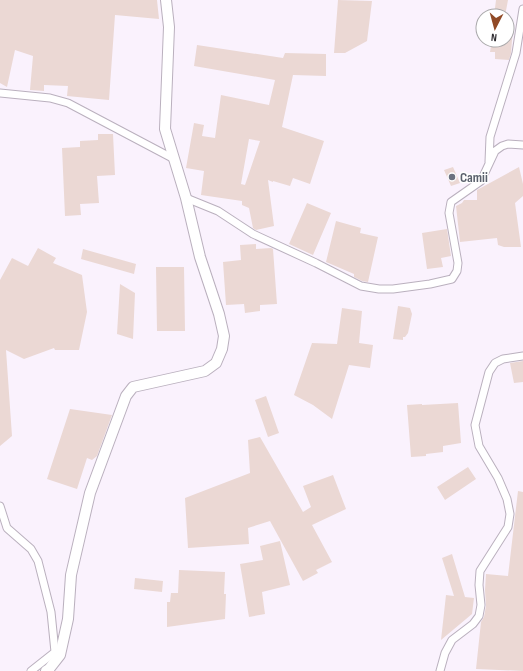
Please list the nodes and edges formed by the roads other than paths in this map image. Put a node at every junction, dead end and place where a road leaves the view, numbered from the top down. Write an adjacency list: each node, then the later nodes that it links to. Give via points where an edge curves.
1 (166, 0): 5 (street, via 166,129)
2 (523, 9): 6 (street, via 516,53 490,137)
3 (0, 93): 5 (street, via 50,98 68,103)
4 (523, 145): 6 (street, via 502,146)
5 (174, 159): 7 (street)
6 (488, 164): 7 (street, via 481,181 452,202 449,213 458,263 452,279 393,289 361,286 253,234 218,211)
7 (186, 198): 11 (street, via 200,257 219,314 224,336 222,349 216,363 205,371 133,387 126,396 90,493 71,575 68,619 60,655)
8 (523, 356): 12 (street, via 494,363 489,372 475,425 479,446 507,499 510,514 508,527 480,571 479,616 452,640)
9 (0, 506): 10 (street, via 7,528 31,549 38,561 51,612 55,652)
10 (31, 671)
11 (46, 671)
12 (440, 671)

